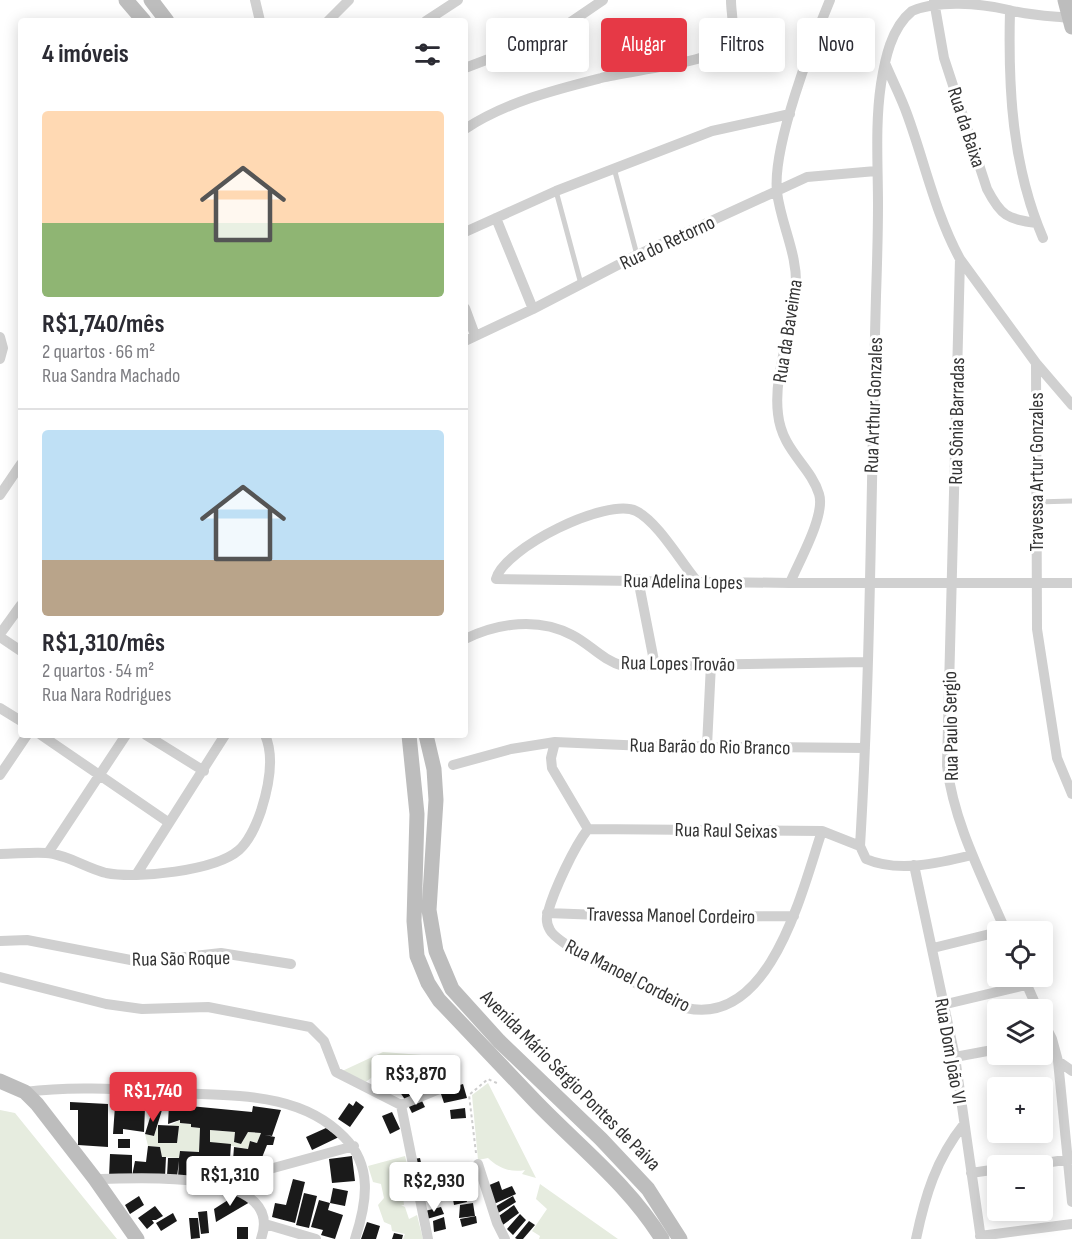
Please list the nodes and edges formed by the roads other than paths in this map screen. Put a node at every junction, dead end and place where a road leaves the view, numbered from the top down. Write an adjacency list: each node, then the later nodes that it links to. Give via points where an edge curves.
1 (126, 0): 12 (main road)
2 (151, 0): 13 (main road)
3 (255, 0): 14 (street)
4 (349, 0): 15 (street)
5 (458, 0): 16 (street)
6 (603, 0): 19 (street, via 531,44)
7 (731, 0): 21 (street, via 734,28 717,53 599,78 507,105)
8 (830, 0): 20 (street, Rua da Baveima)
9 (1065, 0): 17 (main road)
10 (934, 1): 11 (street, Rua Arthur Gonzales, via 971,1); 18 (street, Rua Arthur Gonzales, via 912,11 900,24); 27 (street, Rua da Baixa, via 944,58 987,189 1007,217)
11 (1010, 11): 17 (street, Rua Arthur Gonzales); 27 (street, via 1012,122)
12 (141, 18)
13 (165, 18)
14 (259, 18)
15 (331, 18)
16 (431, 18)
17 (1070, 23)
18 (885, 63): 23 (street, Rua Arthur Gonzales); 31 (street, via 907,114 938,212)
19 (468, 67)
20 (790, 114): 22 (street, via 712,131); 25 (street, Rua da Baveima)
21 (468, 127)
22 (614, 168): 24 (street); 30 (lane)
23 (876, 171): 25 (street, Rua do Retorno, via 807,177); 45 (street, Rua Arthur Gonzales, via 878,249)
24 (556, 191): 26 (street); 32 (lane)
25 (777, 191): 30 (street, Rua do Retorno); 48 (street, Rua da Baveima, via 796,272 796,292 777,388 778,416 783,438 820,495 815,524)
26 (496, 218): 28 (street); 33 (street)
27 (1037, 223): 29 (street)
28 (468, 231)
29 (1043, 238)
30 (637, 255): 32 (street, Rua do Retorno)
31 (960, 259): 37 (street); 46 (street, Rua Sônia Barradas)
32 (581, 284): 33 (street, Rua do Retorno)
33 (533, 309): 34 (street, Rua do Retorno)
34 (470, 338)
35 (0, 339): 36 (street)
36 (0, 359)
37 (1036, 363): 38 (street); 42 (street, Travessa Artur Gonzales)
38 (1072, 405)
39 (18, 468): 40 (street)
40 (0, 495)
41 (1072, 501): 42 (lane)
42 (1035, 502): 47 (street, Travessa Artur Gonzales)
43 (638, 579): 44 (street, Rua Adelina Lopes); 44 (street, Rua Adelina Lopes, via 498,580 498,573 545,535 588,515 625,507 648,520); 56 (street)
44 (696, 580): 48 (street, Rua Adelina Lopes)
45 (869, 582): 46 (street, Rua Adelina Lopes); 48 (street, Rua Adelina Lopes); 54 (street, Rua Arthur Gonzales)
46 (952, 582): 47 (street, Rua Adelina Lopes); 81 (street, Rua Paulo Sergio, via 947,766)
47 (1035, 582): 49 (street, Rua Adelina Lopes); 74 (street, Travessa Artur Gonzales, via 1045,687 1058,758)
48 (790, 583)
49 (1072, 583)
50 (18, 609): 51 (street)
51 (0, 636): 53 (street)
52 (468, 638): 56 (street, Rua Lopes Trovão, via 498,625 551,627 572,635 610,662)
53 (18, 649)
54 (867, 662): 55 (street, Rua Lopes Trovão); 69 (street, Rua Arthur Gonzales)
55 (711, 664): 56 (street, Rua Lopes Trovão); 68 (street)
56 (655, 666)
57 (0, 708): 58 (street)
58 (18, 719)
59 (25, 738): 73 (street)
60 (45, 738): 72 (street)
61 (124, 738): 72 (street)
62 (151, 738): 71 (street)
63 (223, 738): 71 (street)
64 (266, 738): 83 (street, via 269,773 259,817 247,841 228,858 213,863)
65 (409, 738): 122 (main road, Avenida Mário Sérgio Pontes de Paiva, via 417,814 414,921 417,956 428,983 439,1000 532,1098 608,1170)
66 (427, 738): 123 (main road, Avenida Mário Sérgio Pontes de Paiva, via 436,800 429,910 436,951 452,989 648,1189)
67 (555, 741): 68 (street, Rua Barão do Rio Branco); 70 (street, Rua Barão do Rio Branco); 76 (street, via 552,768)
68 (707, 746): 69 (street, Rua Barão do Rio Branco)
69 (865, 748): 78 (street, Rua Arthur Gonzales)
70 (453, 765)
71 (204, 771): 75 (street)
72 (99, 774): 75 (street); 79 (street)
73 (0, 775)
74 (1072, 794)
75 (168, 822): 83 (street)
76 (588, 829): 77 (street, Rua Raul Seixas); 84 (street, via 579,840)
77 (822, 831): 78 (street, Rua Raul Seixas); 85 (street, Rua Manoel Cordeiro)
78 (860, 846): 82 (street, via 866,859 876,863)
79 (48, 853): 80 (street); 83 (street, via 107,873)
80 (0, 854)
81 (972, 855): 82 (street); 86 (street, Rua Paulo Sergio)
82 (914, 865): 89 (street, Rua Dom João VI)
83 (136, 875)
84 (547, 913): 85 (street, Travessa Manoel Cordeiro); 85 (street, Rua Manoel Cordeiro, via 555,939 686,1008 702,1011 724,1004 751,988 774,959)
85 (794, 916)
86 (998, 921)
87 (987, 935): 89 (street)
88 (0, 941): 90 (street, Rua São Roque, via 27,940 141,962 220,953)
89 (933, 948): 93 (street, Rua Dom João VI)
90 (291, 964)
91 (0, 977): 102 (street, via 106,1004 142,1009 208,1007 310,1027 324,1041 336,1072)
92 (1004, 987): 93 (street)
93 (942, 1005): 96 (street, Rua Dom João VI)
94 (987, 1051): 96 (street)
95 (1053, 1051): 97 (street)
96 (955, 1057): 103 (street, Rua Dom João VI)
97 (1058, 1061): 98 (street); 105 (street)
98 (1072, 1071)
99 (0, 1081): 101 (main road)
100 (454, 1083): 102 (street)
101 (25, 1092): 104 (street, via 76,1088 273,1100 316,1114); 110 (main road)
102 (401, 1105): 120 (street)
103 (964, 1124): 109 (street, Rua Dom João VI); 124 (street, via 947,1145 937,1167 925,1197)
104 (354, 1146): 111 (street, via 266,1170); 119 (street, via 361,1158 366,1187 366,1202)
105 (1070, 1159): 106 (street); 112 (street)
106 (1053, 1162)
107 (478, 1164): 121 (street)
108 (987, 1171): 109 (street)
109 (971, 1173): 115 (street, Rua Dom João VI)
110 (95, 1179): 111 (street, via 192,1180); 116 (main road)
111 (238, 1191): 113 (street, via 258,1206)
112 (1072, 1202)
113 (265, 1224): 117 (street); 118 (street)
114 (1072, 1224): 115 (street)
115 (980, 1238)
116 (137, 1239)
117 (261, 1239)
118 (316, 1239)
119 (355, 1239)
120 (428, 1239)
121 (505, 1239)
122 (662, 1239)
123 (680, 1239)
124 (916, 1239)

